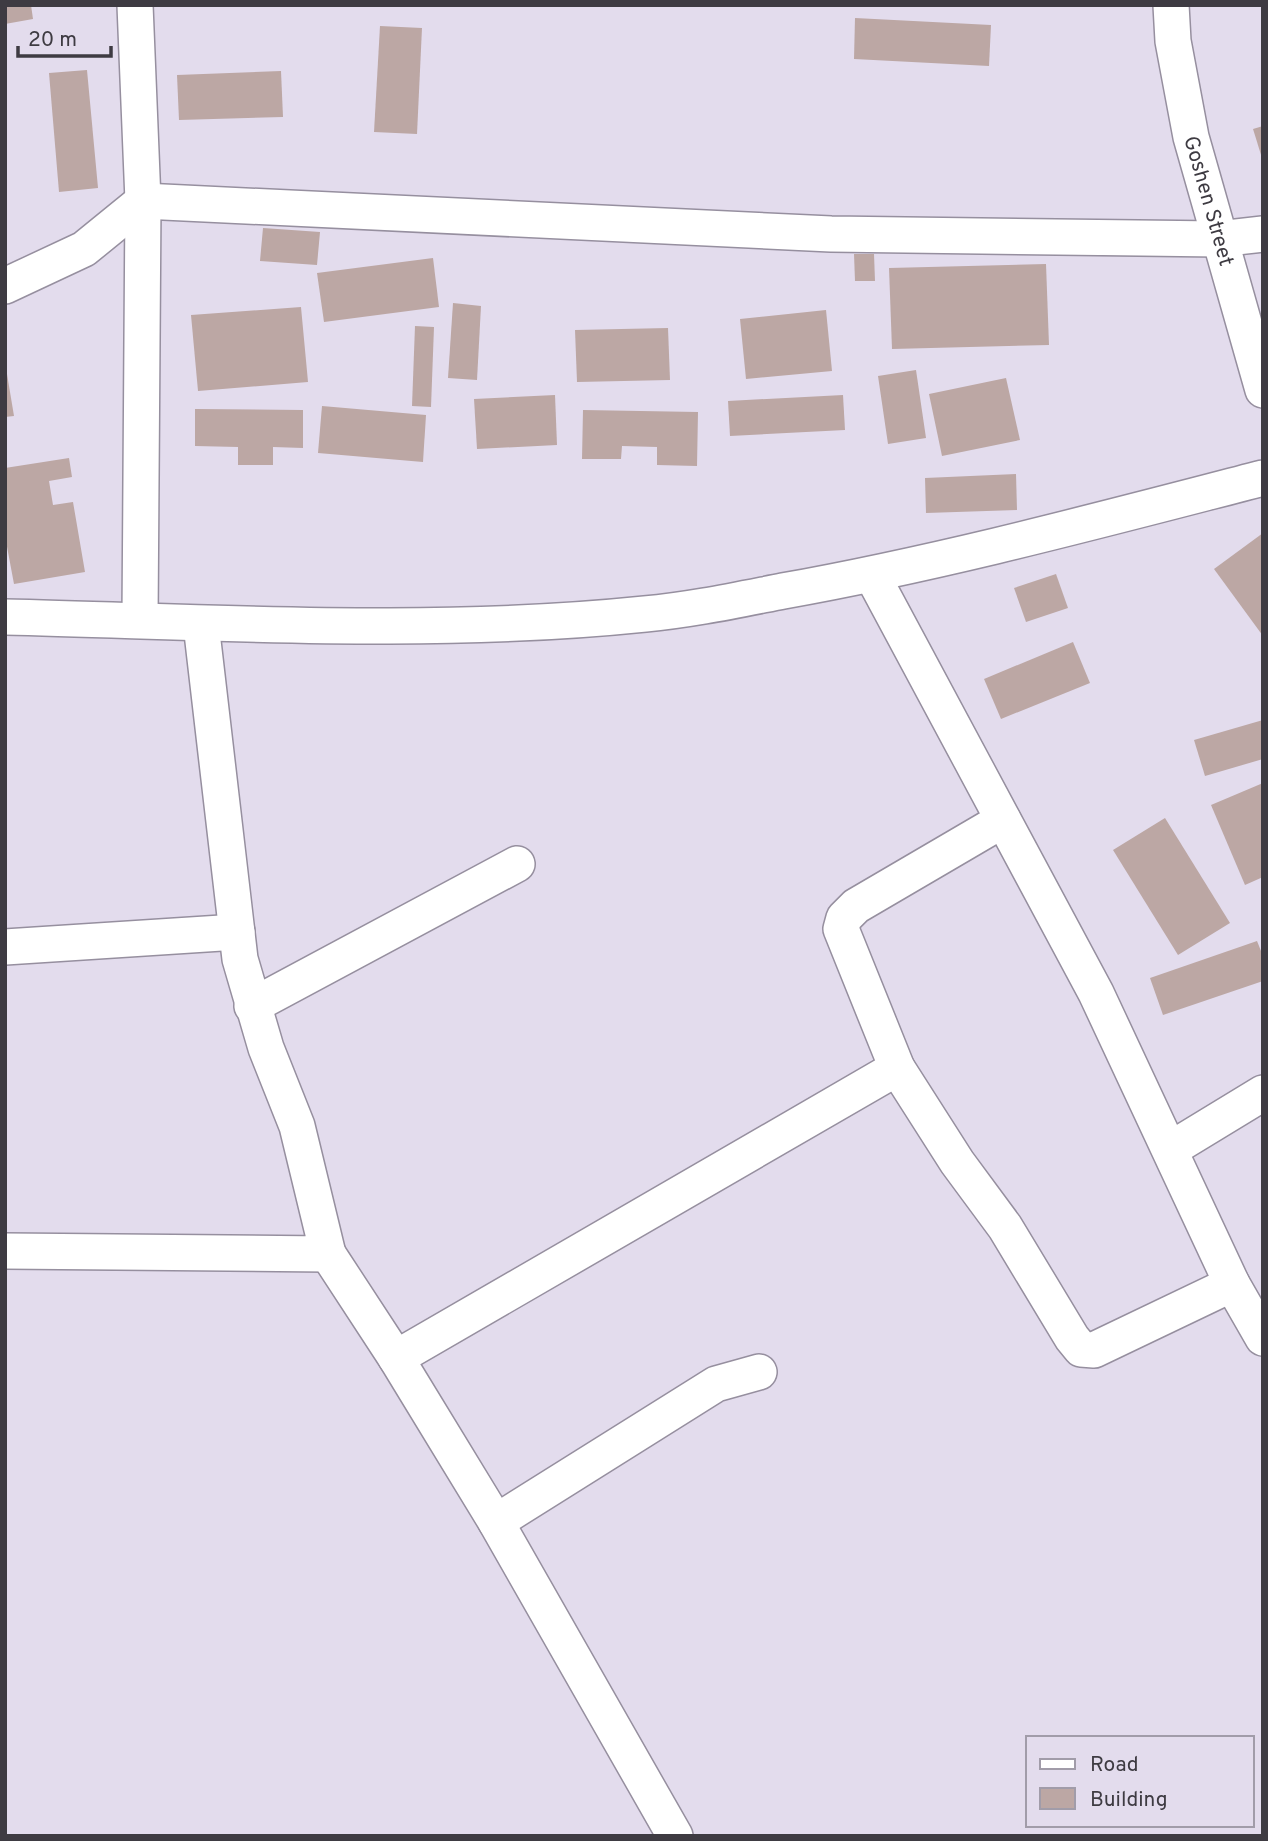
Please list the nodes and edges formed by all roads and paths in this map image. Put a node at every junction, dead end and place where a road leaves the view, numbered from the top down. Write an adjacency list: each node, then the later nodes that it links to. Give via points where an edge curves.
1 (135, 5): 3 (street)
2 (1171, 5): 5 (street, Goshen Street, via 1191,136)
3 (143, 201): 5 (street, via 831,234); 6 (street, via 84,249); 11 (street)
4 (1263, 234): 5 (street)
5 (1219, 239): 7 (street, Goshen Street)
6 (5, 286)
7 (1263, 390)
8 (1263, 478): 9 (street)
9 (872, 575): 12 (street, via 647,614 555,621 479,626); 13 (street)
10 (5, 617): 11 (street)
11 (140, 620): 12 (street)
12 (201, 624): 15 (street)
13 (1003, 820): 18 (street, via 856,906 844,918 841,929); 20 (street, via 1096,993)
14 (517, 864): 17 (street)
15 (237, 932): 16 (street); 17 (street)
16 (5, 947)
17 (252, 1006): 22 (street, via 297,1126)
18 (897, 1068): 23 (street, via 1081,1349 1094,1350); 25 (street)
19 (1263, 1093): 20 (street)
20 (1171, 1149): 23 (street)
21 (5, 1251): 22 (street)
22 (328, 1254): 25 (street)
23 (1232, 1284): 24 (street)
24 (1263, 1338)
25 (396, 1358): 27 (street)
26 (759, 1372): 27 (street, via 716,1384)
27 (495, 1522): 28 (street)
28 (675, 1836)

